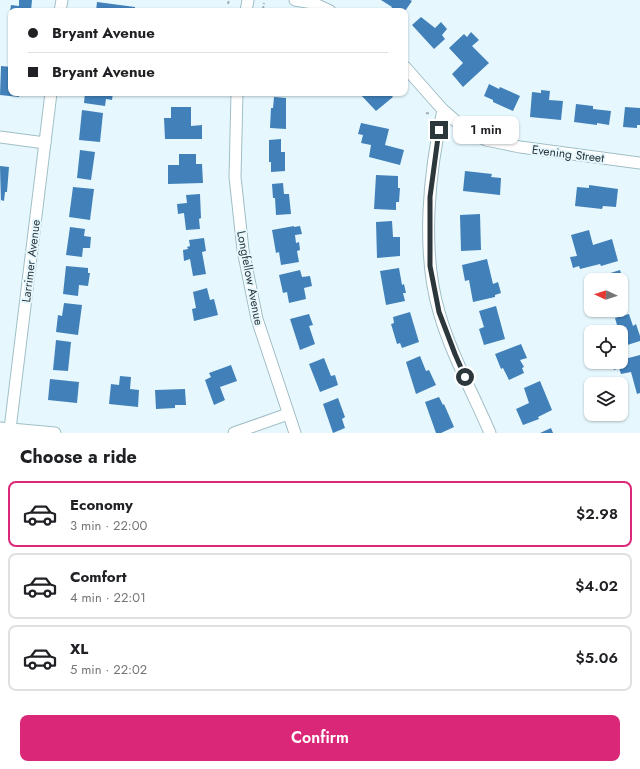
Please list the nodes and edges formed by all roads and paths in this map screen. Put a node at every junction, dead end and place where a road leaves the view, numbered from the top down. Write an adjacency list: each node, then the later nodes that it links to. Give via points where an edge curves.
1 (228, 0): 3 (path)
2 (295, 0): 6 (street)
3 (228, 4)
4 (264, 4): 5 (path)
5 (263, 8)
6 (324, 8)
7 (408, 70): 10 (street, Evening Street)
8 (51, 96): 14 (street, Larrimer Avenue)
9 (237, 96): 16 (street, Longfellow Avenue, via 235,177 243,250 257,318)
10 (443, 110): 15 (street, Evening Street, via 465,128 486,140 520,148); 21 (street, via 430,197 430,266 439,312)
11 (426, 113): 12 (path)
12 (431, 114)
13 (0, 137): 14 (street)
14 (45, 142): 17 (street, Larrimer Avenue)
15 (640, 163)
16 (288, 414): 19 (street); 20 (street, Longfellow Avenue)
17 (5, 429): 18 (street)
18 (55, 433)
19 (234, 433)
20 (295, 433)
21 (490, 433)

